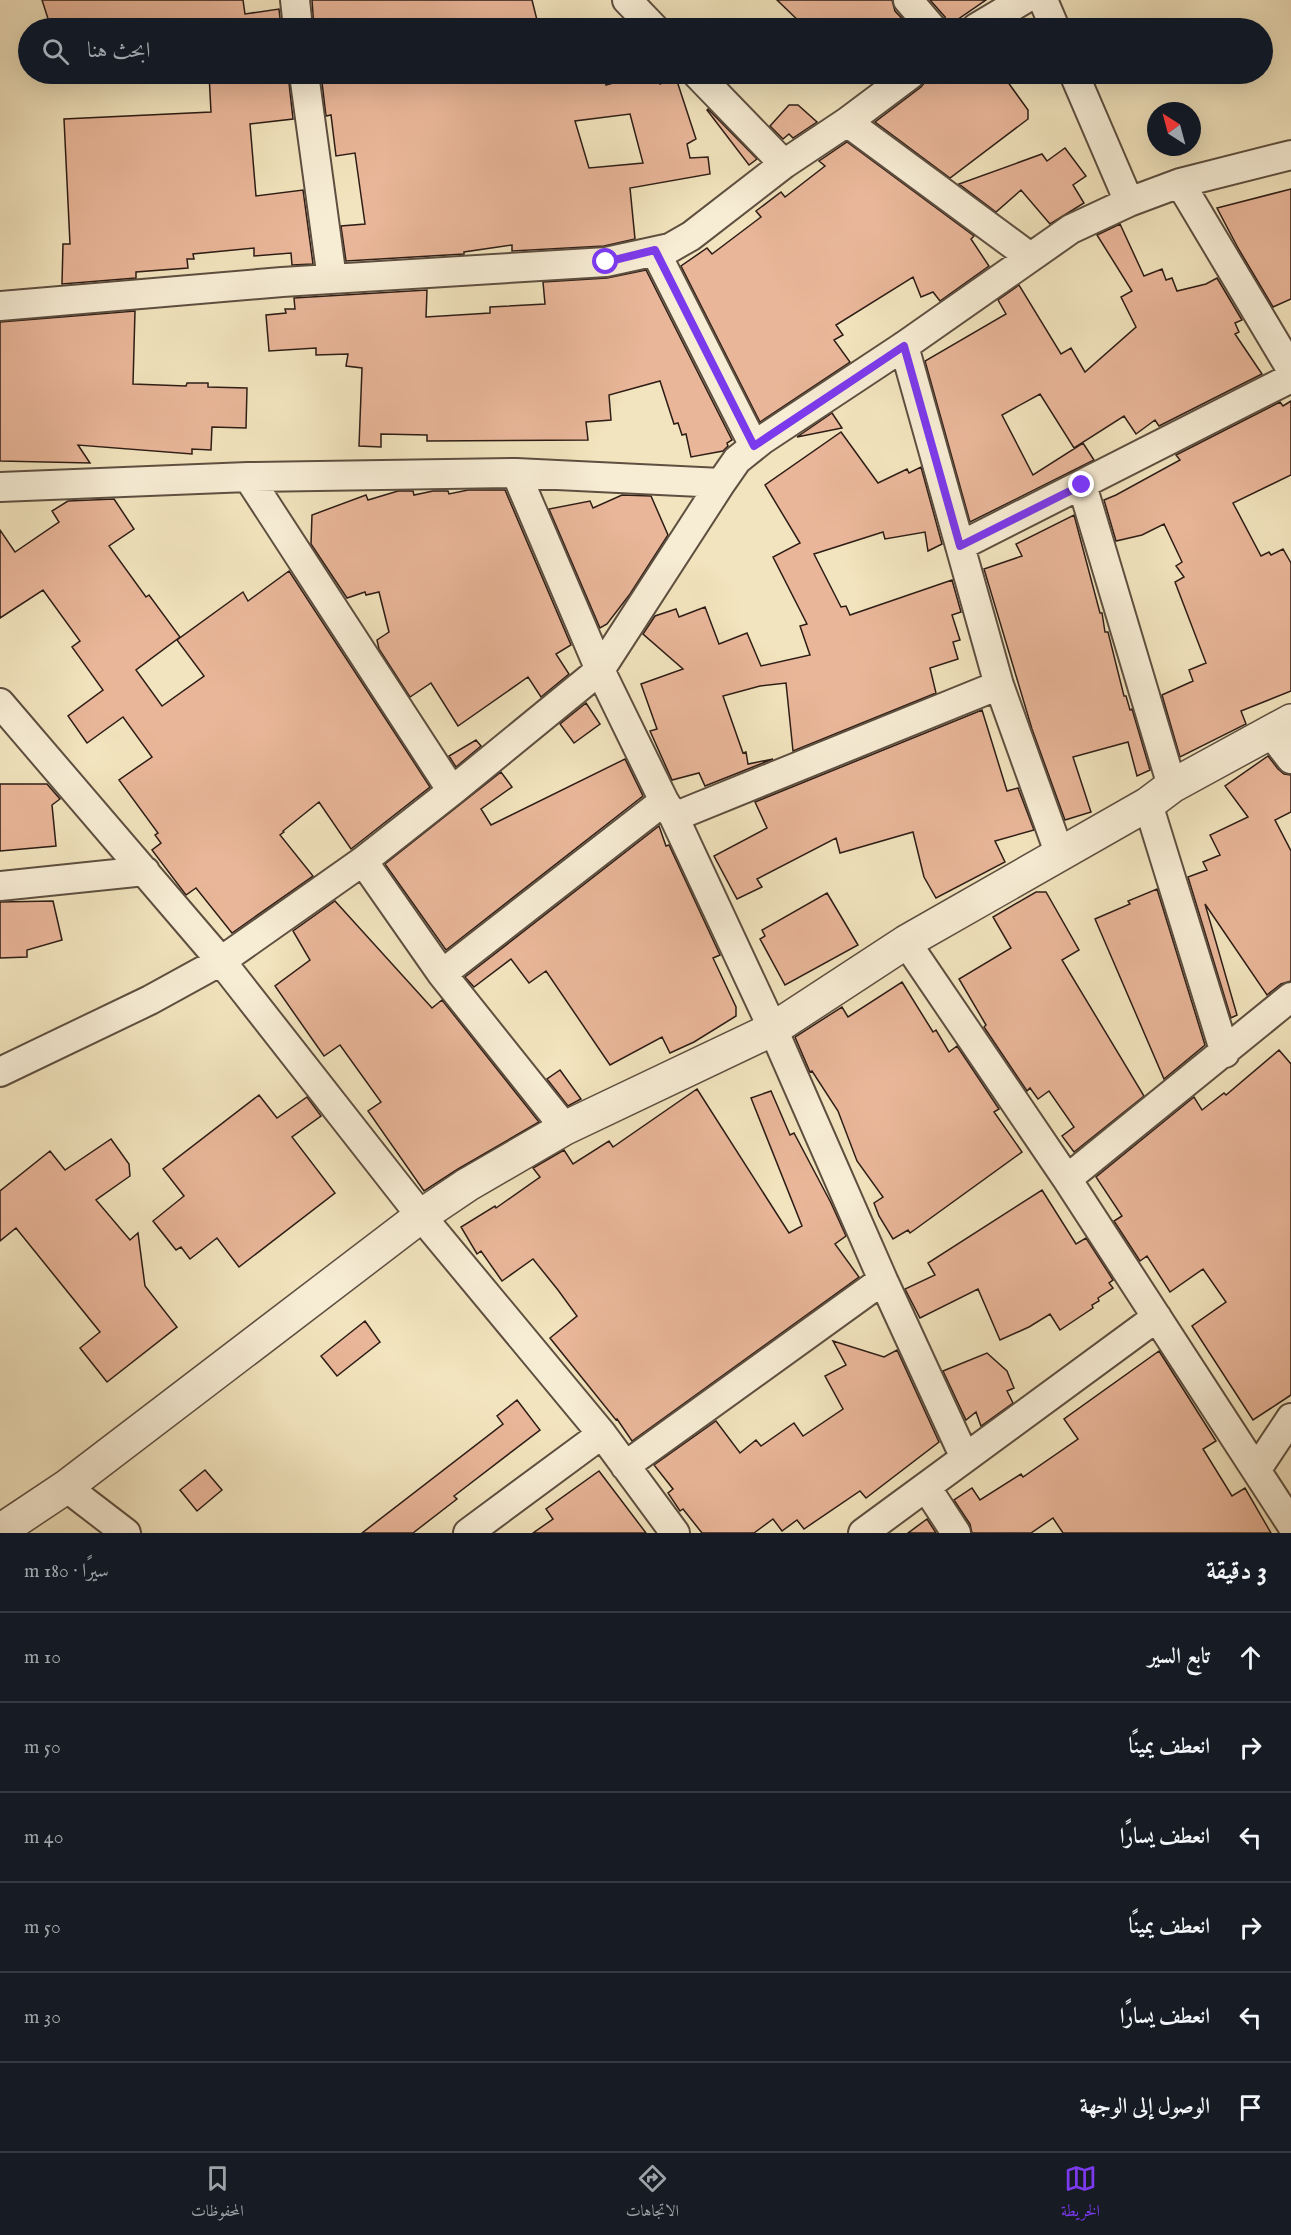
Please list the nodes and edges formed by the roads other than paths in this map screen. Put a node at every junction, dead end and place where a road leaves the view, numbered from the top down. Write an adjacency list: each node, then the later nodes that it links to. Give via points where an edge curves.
1 (295, 0): 6 (street)
2 (627, 0): 7 (street)
3 (908, 0): 8 (street)
4 (1023, 0): 9 (street)
5 (1042, 0): 10 (street)
6 (297, 18)
7 (644, 18)
8 (923, 18)
9 (993, 18)
10 (1050, 18)
11 (305, 84): 22 (street)
12 (707, 84): 17 (street)
13 (898, 84): 15 (street)
14 (1078, 84): 19 (street)
15 (847, 122): 17 (street); 21 (street)
16 (1291, 155): 18 (street)
17 (784, 164): 20 (street, via 691,236 670,248)
18 (1180, 183): 19 (street); 25 (street)
19 (1129, 202): 21 (street, via 1071,229)
20 (655, 250): 22 (street, via 606,262); 27 (street)
21 (1030, 257): 24 (street)
22 (332, 279): 23 (street)
23 (0, 306)
24 (904, 346): 27 (street); 33 (street)
25 (1291, 369)
26 (1291, 378): 31 (street)
27 (754, 446): 30 (street, via 737,459)
28 (516, 473): 29 (street); 30 (street); 34 (street)
29 (249, 477): 32 (street); 39 (street)
30 (721, 483): 34 (street)
31 (1082, 485): 33 (street); 40 (street)
32 (0, 487)
33 (960, 546): 35 (street)
34 (600, 669): 39 (street); 41 (street)
35 (999, 685): 41 (street); 42 (street)
36 (0, 703): 44 (street)
37 (1281, 727): 38 (street); 40 (street)
38 (1291, 759)
39 (452, 791): 43 (street)
40 (1160, 795): 42 (street); 51 (street)
41 (669, 809): 48 (street); 50 (street)
42 (1060, 855): 46 (street)
43 (363, 861): 47 (street); 48 (street)
44 (145, 871): 45 (street); 47 (street)
45 (0, 886)
46 (906, 942): 50 (street); 54 (street)
47 (221, 961): 52 (street, via 160,995); 55 (street)
48 (442, 974): 53 (street)
49 (1291, 997): 51 (street)
50 (773, 1029): 53 (street); 56 (street)
51 (1225, 1053): 54 (street)
52 (0, 1072)
53 (565, 1128): 55 (street)
54 (1067, 1179): 57 (street)
55 (421, 1216): 59 (street); 63 (street)
56 (883, 1280): 60 (street); 61 (street)
57 (1157, 1317): 60 (street); 62 (street)
58 (1291, 1418): 62 (street)
59 (602, 1434): 61 (street); 68 (street)
60 (965, 1458): 64 (street)
61 (625, 1466): 69 (street)
62 (1257, 1469): 65 (street)
63 (66, 1487): 66 (street); 67 (street)
64 (926, 1487): 70 (street); 71 (street)
65 (1291, 1524)
66 (0, 1531)
67 (126, 1533)
68 (468, 1533)
69 (675, 1533)
70 (863, 1533)
71 (956, 1533)

